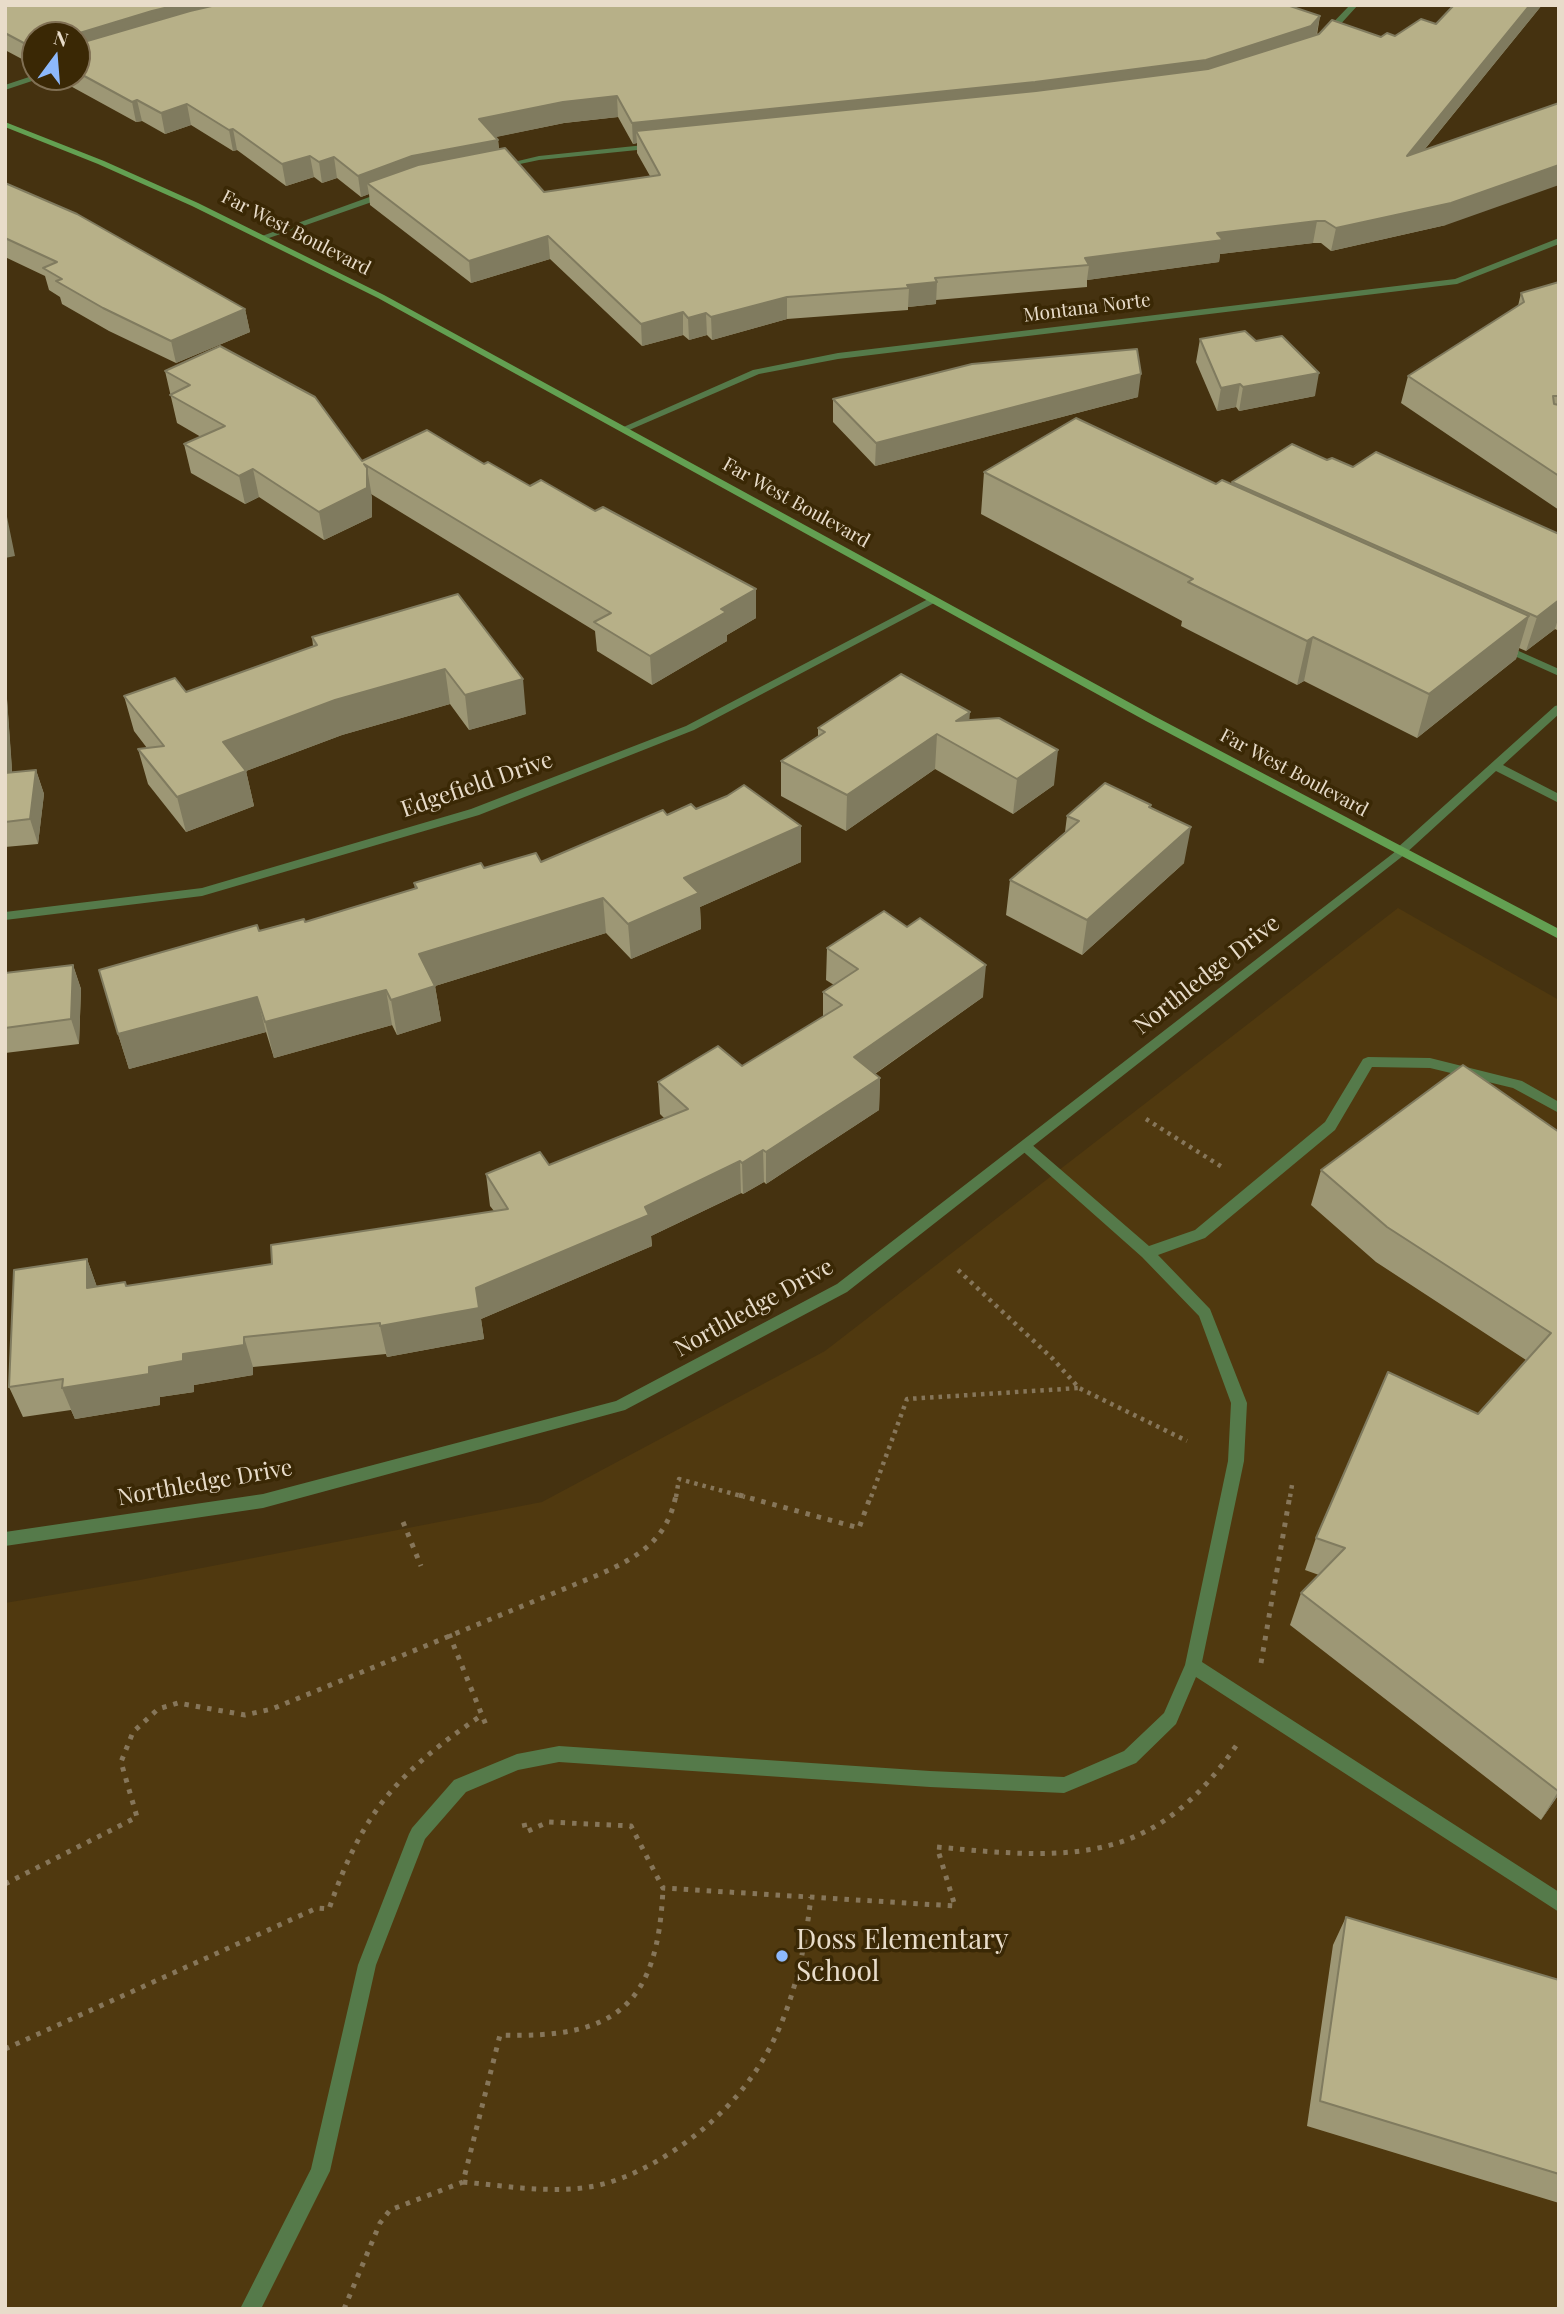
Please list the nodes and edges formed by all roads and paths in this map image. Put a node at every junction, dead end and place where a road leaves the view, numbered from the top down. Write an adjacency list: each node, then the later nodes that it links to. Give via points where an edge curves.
1 (1354, 5): 2 (street)
2 (1320, 41)
3 (5, 124): 7 (street, Far West Boulevard, via 103,161)
4 (663, 146): 5 (street, via 539,158)
5 (485, 169)
6 (394, 191): 7 (street)
7 (265, 236): 9 (street, Far West Boulevard)
8 (1559, 241): 9 (street, Montana Norte, via 1457,281 838,356 770,369)
9 (624, 429): 10 (street, Far West Boulevard)
10 (932, 600): 16 (street, Far West Boulevard); 17 (street, Edgefield Drive, via 690,729 475,812 202,892)
11 (1497, 645): 12 (street)
12 (1559, 673)
13 (1559, 708): 14 (street, Northledge Drive)
14 (1494, 766): 15 (street); 16 (street, Northledge Drive)
15 (1559, 799)
16 (1401, 852): 18 (street, Far West Boulevard); 21 (street, Northledge Drive)
17 (5, 916)
18 (1559, 935)
19 (1559, 1108): 23 (street, via 1517,1084 1455,1069 1430,1063 1368,1062 1330,1126 1200,1234)
20 (1146, 1119): 22 (path)
21 (1025, 1147): 23 (street); 29 (street, Northledge Drive, via 842,1288 620,1406 263,1501)
22 (1229, 1171)
23 (1147, 1253): 32 (street, via 1205,1313 1239,1403 1236,1461)
24 (958, 1270): 25 (path)
25 (1079, 1388): 26 (path); 31 (path, via 907,1399 859,1528 679,1479 671,1519 648,1553)
26 (1187, 1441)
27 (1292, 1485): 33 (path)
28 (403, 1522): 30 (path)
29 (5, 1539)
30 (421, 1566)
31 (449, 1634): 34 (path); 38 (path, via 272,1709 244,1715 178,1703 158,1709 133,1732 121,1762 137,1817)
32 (1193, 1665): 41 (street); 44 (street, via 1170,1717 1130,1757 1064,1785 559,1754 517,1762 460,1786 418,1834 367,1965 320,2171)
33 (1260, 1667)
34 (482, 1715): 35 (path); 42 (path, via 428,1751 391,1786 361,1826 329,1909 317,1908)
35 (486, 1725)
36 (1240, 1740): 40 (path, via 1221,1772 1195,1799 1145,1836 1095,1851 1039,1856 937,1847 955,1906)
37 (524, 1823): 39 (path, via 526,1832 548,1822 631,1826)
38 (5, 1884)
39 (663, 1888): 40 (path); 43 (path, via 664,1919 656,1958 640,1988 620,2011 595,2027 570,2035 500,2035)
40 (811, 1897): 43 (path, via 807,1948 775,2044 751,2084 705,2132 653,2164 610,2182 547,2190)
41 (1559, 1903)
42 (5, 2049)
43 (463, 2182): 45 (path, via 390,2210 380,2223)
44 (250, 2309)
45 (344, 2309)

